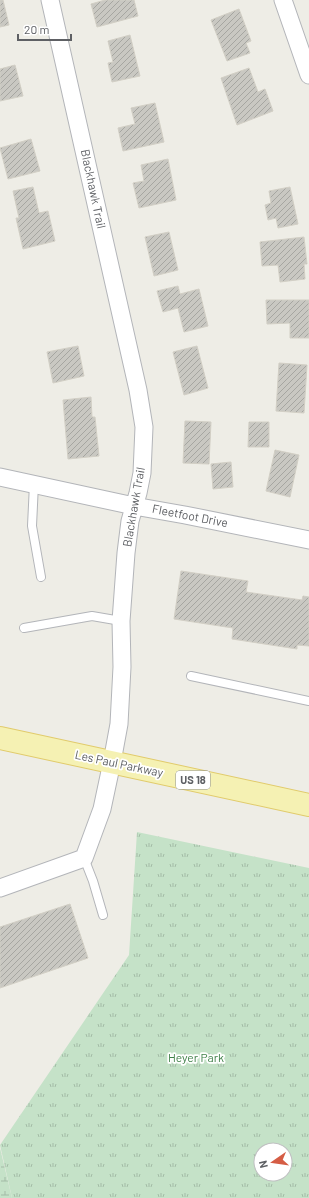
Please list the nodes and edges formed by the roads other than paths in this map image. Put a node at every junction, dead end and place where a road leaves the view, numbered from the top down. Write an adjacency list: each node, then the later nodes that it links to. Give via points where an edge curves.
1 (50, 0): 6 (street, Blackhawk Trail, via 138,390 144,427 142,473)
2 (283, 0): 3 (street)
3 (309, 75)
4 (0, 477): 5 (street, Fleetfoot Drive)
5 (34, 484): 6 (street, Fleetfoot Drive); 8 (lane, via 32,526)
6 (134, 506): 7 (street, Fleetfoot Drive); 9 (street, Blackhawk Trail, via 126,553)
7 (309, 540)
8 (41, 577)
9 (120, 621): 10 (lane, via 92,616); 14 (street, Blackhawk Trail, via 122,674)
10 (24, 628)
11 (192, 676): 12 (lane)
12 (309, 701)
13 (0, 738): 14 (main road, Les Paul Parkway / US 18)
14 (112, 762): 15 (main road, Les Paul Parkway / US 18); 16 (street, Blackhawk Trail, via 102,809)
15 (309, 805)
16 (84, 858): 17 (street); 18 (lane, via 94,881)
17 (0, 888)
18 (103, 915)

